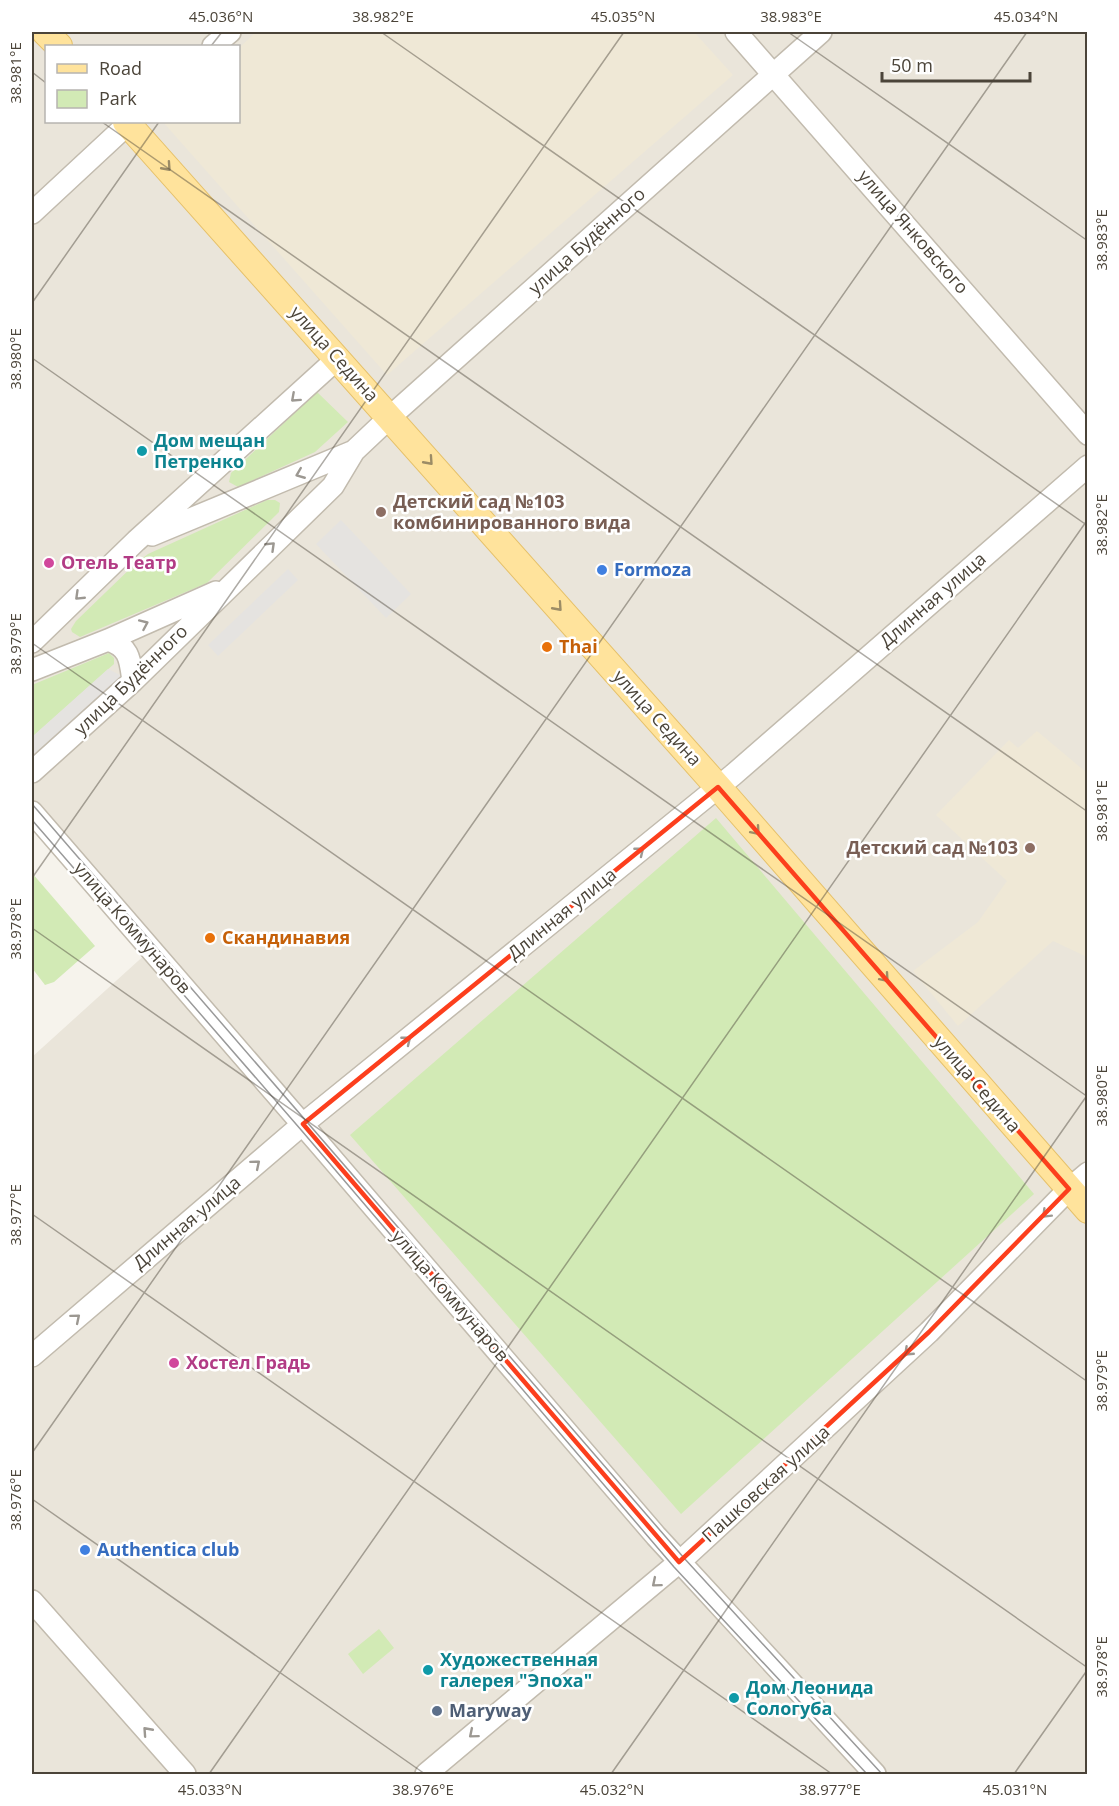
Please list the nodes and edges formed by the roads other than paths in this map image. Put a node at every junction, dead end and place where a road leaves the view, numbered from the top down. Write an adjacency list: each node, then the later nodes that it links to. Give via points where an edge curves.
1 (45, 32): 5 (main road)
2 (230, 32): 6 (street)
3 (736, 32): 7 (street, улица Янковского)
4 (821, 32): 7 (street, улица Будённого)
5 (58, 45)
6 (214, 45)
7 (774, 74): 12 (street, улица Будённого); 13 (street, улица Янковского)
8 (127, 123): 10 (street)
9 (129, 123): 11 (main road, улица Седина, one-way to 11)
10 (32, 213)
11 (338, 358): 12 (main road, улица Седина); 16 (street, улица Будённого, one-way to 16)
12 (390, 417): 14 (street, улица Будённого); 23 (main road, улица Седина, one-way to 23)
13 (1088, 434)
14 (354, 451): 16 (street, улица Будённого, one-way to 16); 17 (street, улица Будённого, one-way to 14, via 333,486)
15 (1088, 466): 23 (street, Длинная улица)
16 (136, 541): 19 (street, улица Будённого, one-way to 19)
17 (228, 587): 18 (street, улица Будённого, one-way to 17); 21 (street, улица Будённого)
18 (108, 640): 20 (street, улица Будённого); 21 (street, via 118,643 127,653)
19 (32, 642)
20 (32, 670)
21 (133, 681): 22 (street, улица Будённого)
22 (32, 772)
23 (718, 787): 25 (street, Длинная улица, one-way to 23); 26 (main road, улица Седина, one-way to 26)
24 (32, 812): 25 (street, улица Коммунаров)
25 (303, 1124): 28 (street, Длинная улица, one-way to 25); 29 (street, улица Коммунаров)
26 (1078, 1181): 27 (main road, улица Седина); 29 (street, Пашковская улица, one-way to 29, via 929,1332)
27 (1088, 1210)
28 (32, 1356)
29 (679, 1562): 32 (street, Пашковская улица, one-way to 32); 33 (street, улица Коммунаров)
30 (32, 1601): 31 (street, one-way to 30)
31 (185, 1774)
32 (426, 1774)
33 (874, 1774)

